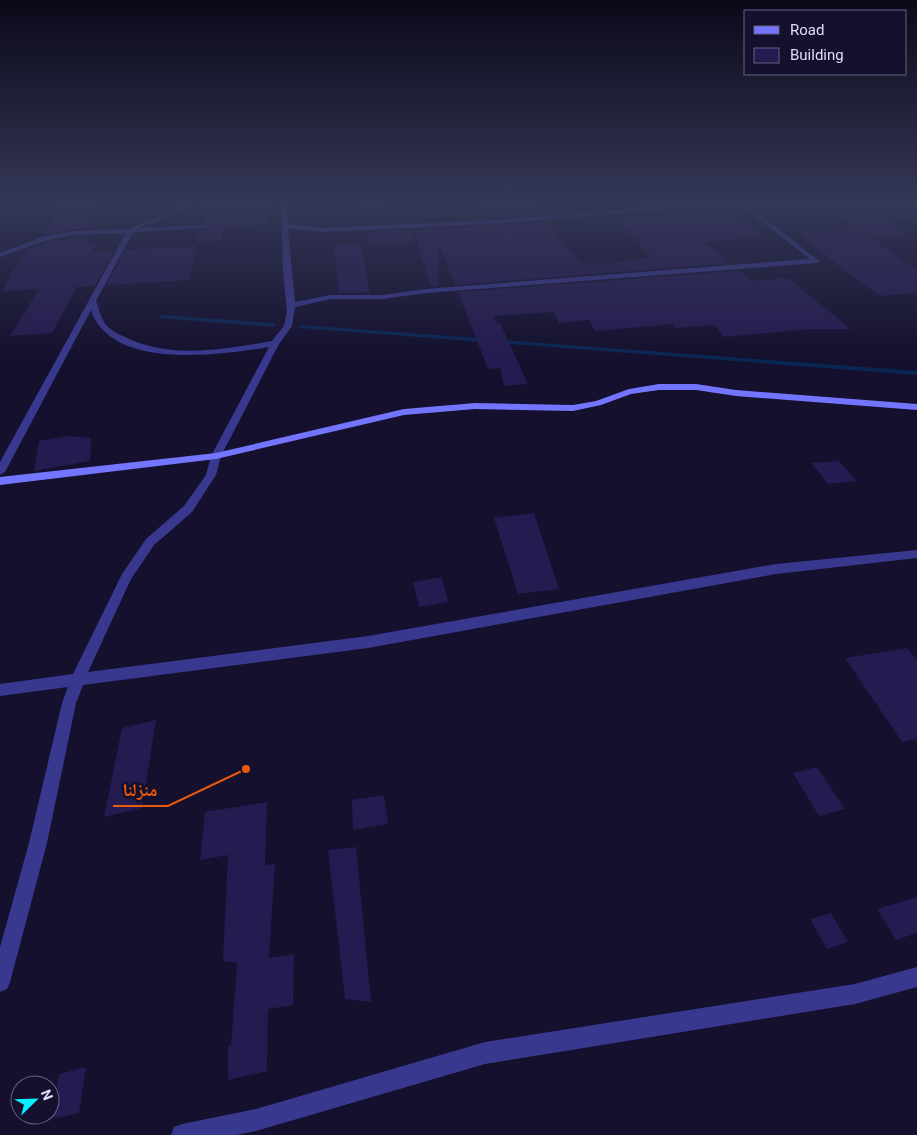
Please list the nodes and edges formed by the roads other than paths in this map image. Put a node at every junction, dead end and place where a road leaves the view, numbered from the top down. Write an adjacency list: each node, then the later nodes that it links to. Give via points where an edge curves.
1 (118, 253): 4 (street)
2 (287, 253): 5 (street)
3 (806, 253): 5 (street, via 816,261 383,297 331,297)
4 (92, 300): 6 (street, via 101,324 132,344 177,352 218,352); 9 (street)
5 (291, 305): 6 (street, via 290,322)
6 (275, 343): 8 (street)
7 (917, 407): 8 (street, via 696,387 659,387 572,408 475,406 404,412)
8 (216, 456): 10 (street); 12 (street, via 210,475 188,509 150,542 126,577)
9 (0, 472)
10 (0, 482)
11 (917, 554): 12 (street, via 776,569 368,642)
12 (78, 680): 13 (street); 15 (street, via 69,703 38,843)
13 (0, 690)
14 (917, 977): 16 (street, via 855,994 485,1053 256,1120)
15 (0, 982)
16 (182, 1135)

